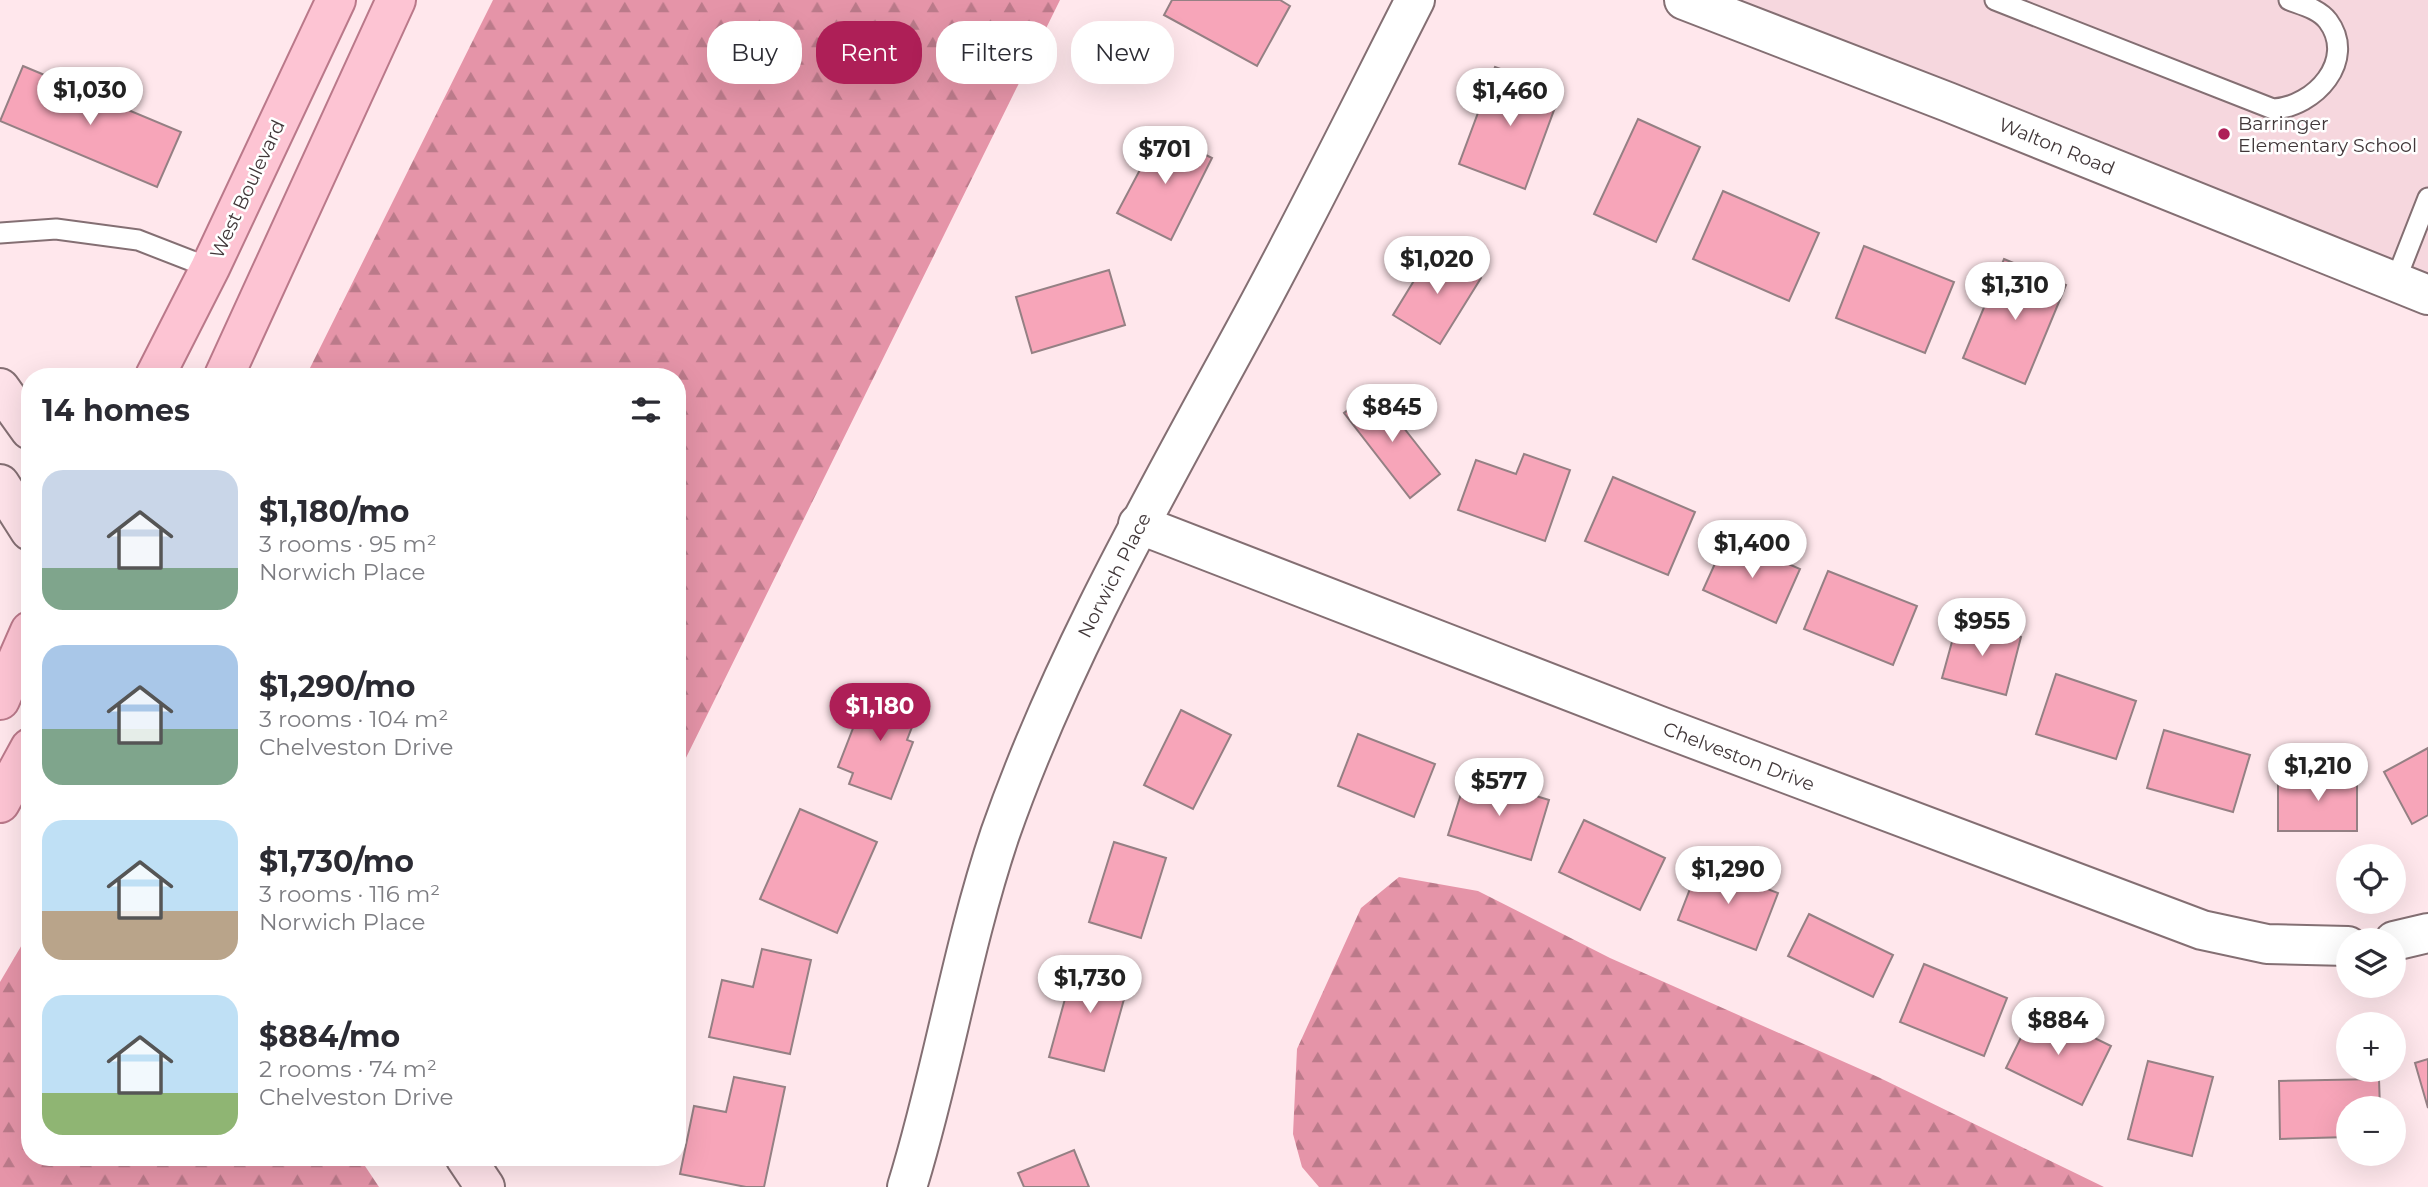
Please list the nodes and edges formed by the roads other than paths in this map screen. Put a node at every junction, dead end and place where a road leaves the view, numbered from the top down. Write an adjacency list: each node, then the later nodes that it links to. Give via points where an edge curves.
1 (336, 0): 9 (main road, West Boulevard)
2 (396, 0): 12 (main road)
3 (1415, 0): 17 (street, Norwich Place, via 1247,326)
4 (1684, 0): 10 (street, Walton Road)
5 (1995, 0): 6 (lane, via 2273,109 2301,103 2323,84 2339,60 2339,43 2328,20)
6 (2289, 0)
7 (2428, 198): 10 (lane)
8 (0, 233): 9 (lane, via 56,229 138,240)
9 (210, 268): 11 (main road, West Boulevard)
10 (2412, 289)
11 (159, 368)
12 (228, 368)
13 (0, 388): 14 (street)
14 (21, 417)
15 (0, 484): 16 (street)
16 (21, 517)
17 (1138, 524): 24 (street, Chelveston Drive, via 2202,930 2267,944); 27 (street, Norwich Place, via 1065,673 1001,833 964,955)
18 (21, 651): 19 (main road)
19 (0, 699)
20 (21, 764): 21 (main road)
21 (0, 803)
22 (2428, 933): 23 (street)
23 (2406, 938)
24 (2336, 946)
25 (470, 1166): 26 (street)
26 (485, 1187)
27 (907, 1187)

